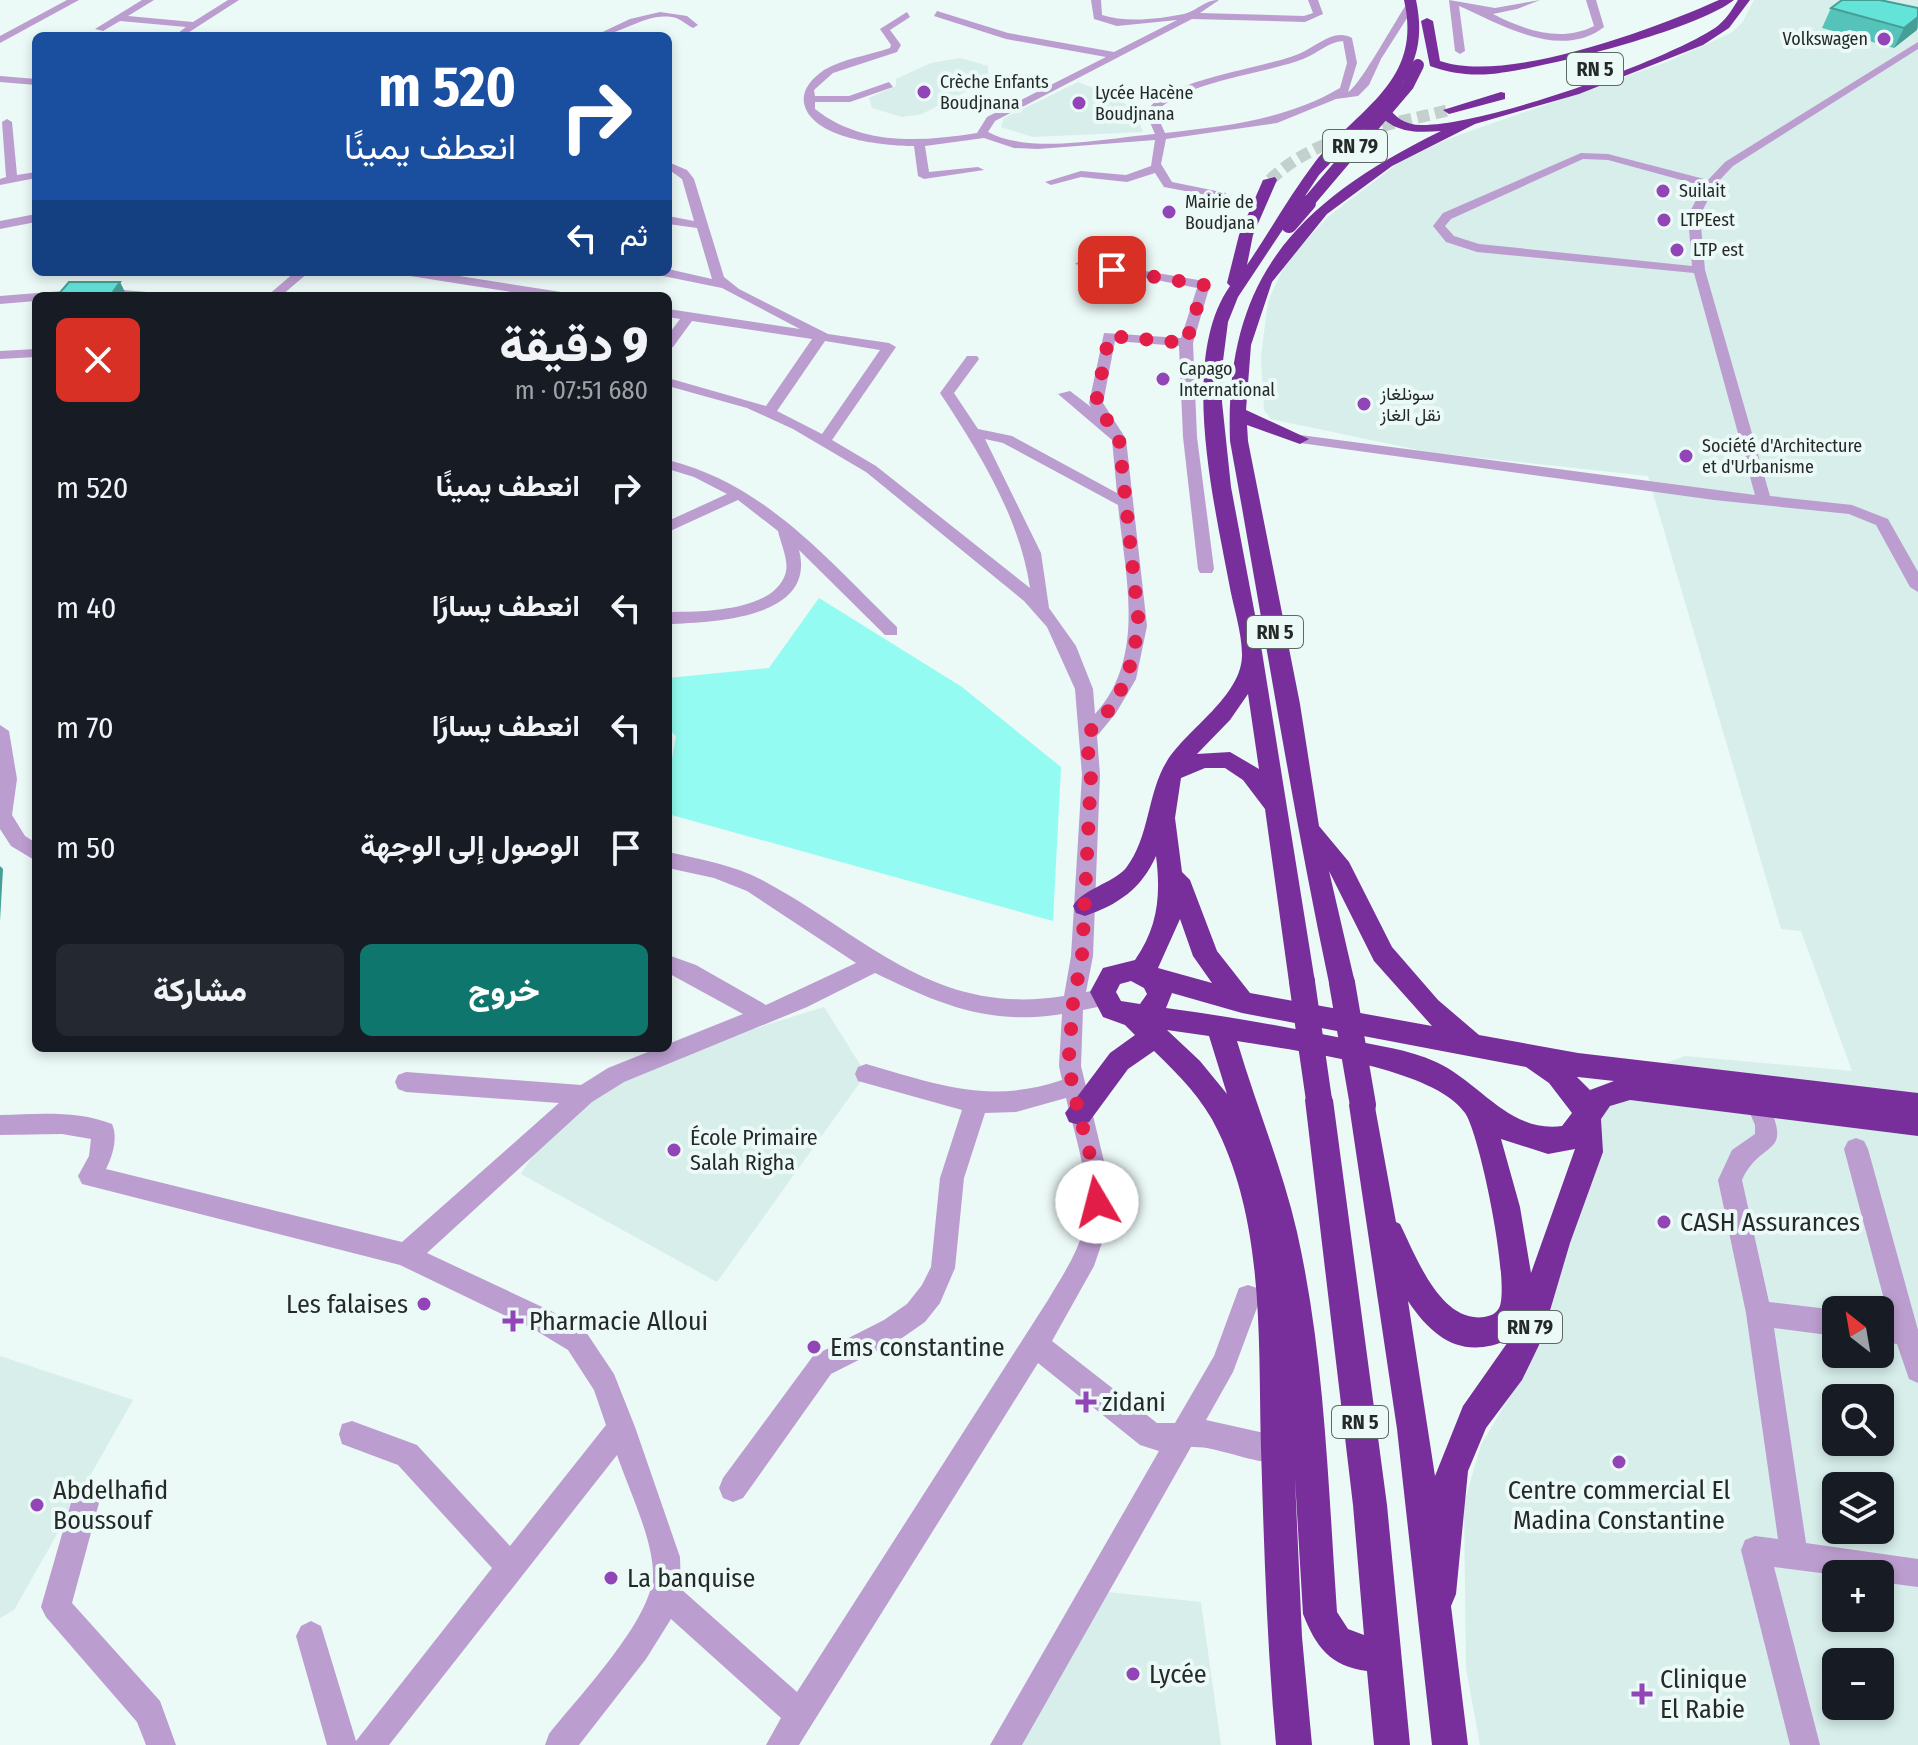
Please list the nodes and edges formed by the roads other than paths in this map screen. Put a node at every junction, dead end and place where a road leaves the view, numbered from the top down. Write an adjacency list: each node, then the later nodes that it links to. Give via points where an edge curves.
1 (74, 0): 26 (street)
2 (149, 0): 19 (street)
3 (234, 0): 21 (street)
4 (1096, 0): 17 (street, via 1097,17 1108,22)
5 (1214, 0): 13 (street)
6 (1313, 0): 18 (street, via 1318,14 1305,19)
7 (1454, 0): 14 (street); 28 (street)
8 (1535, 0): 14 (street, via 1505,11)
9 (1591, 0): 14 (street, via 1599,27 1576,35 1516,30)
10 (1728, 0): 20 (highway, via 1656,30 1480,73 1446,70 1434,63); 30 (highway, RN 5, via 1678,36)
11 (1744, 0): 39 (highway, RN 5, via 1728,23 1699,42 1627,72)
12 (1414, 1): 20 (highway); 35 (street, via 1365,86 1348,97); 37 (highway, via 1413,52 1395,85)
13 (1203, 7): 17 (street); 18 (street)
14 (1481, 11)
15 (937, 14): 29 (street, via 1006,36)
16 (907, 15): 36 (street, via 885,29 894,50 829,71 809,89)
17 (1188, 16): 18 (street); 29 (street)
18 (1213, 17)
19 (118, 18): 21 (street); 23 (street)
20 (1427, 21): 56 (highway, RN 79, bridge, via 1425,45 1408,85)
21 (194, 25): 24 (street)
22 (693, 25): 25 (street, via 679,17 648,17)
23 (100, 29)
24 (184, 32)
25 (607, 32)
26 (0, 40)
27 (1916, 45): 52 (street, via 1729,164)
28 (1460, 51)
29 (1114, 55): 42 (street, via 991,119)
30 (1588, 71)
31 (0, 79): 32 (street)
32 (32, 82)
33 (889, 85): 36 (street, via 850,99)
34 (1515, 92): 38 (highway)
35 (1335, 96): 43 (street, via 1289,116); 43 (street, via 1348,84 1352,63 1344,37 1331,38 1292,60 1203,82 1163,101 1151,113)
36 (807, 99): 41 (street, via 810,110)
37 (1378, 102): 39 (highway, via 1386,118 1406,127 1438,129); 56 (highway, RN 79, via 1324,161)
38 (1449, 110)
39 (1472, 121): 64 (highway, RN 5, via 1355,185 1322,211)
40 (7, 122): 50 (street)
41 (832, 127): 42 (street); 44 (street, via 870,139)
42 (984, 135): 43 (street, via 1024,145); 44 (street)
43 (1161, 136): 46 (street)
44 (919, 143): 47 (street, via 924,176)
45 (672, 167): 58 (street, via 688,179)
46 (1157, 168): 51 (street, via 1127,179 1081,174); 53 (street, via 1173,189)
47 (978, 170)
48 (32, 176): 50 (street)
49 (1270, 180): 66 (highway, RN 5, via 1246,235)
50 (6, 181)
51 (1051, 182)
52 (1710, 184): 60 (street, via 1694,216); 60 (street, via 1608,157 1581,156 1447,216 1439,226 1450,239 1477,248)
53 (1222, 195)
54 (32, 219): 57 (street)
55 (672, 221): 58 (street)
56 (1284, 223): 64 (highway, RN 79); 66 (highway, RN 79)
57 (0, 225)
58 (700, 225): 65 (street, via 714,271)
59 (1081, 264): 75 (street, via 1204,285)
60 (1699, 270): 92 (street)
61 (672, 274): 65 (street)
62 (298, 276): 67 (street)
63 (435, 276): 68 (street)
64 (1265, 281): 83 (highway, RN 5, via 1243,345)
65 (724, 285): 73 (street)
66 (1233, 290): 81 (highway, RN 5, via 1220,320)
67 (278, 292)
68 (536, 292)
69 (32, 297): 70 (street)
70 (0, 300)
71 (672, 314): 72 (street)
72 (689, 316): 73 (street); 74 (street)
73 (822, 335): 84 (street); 88 (street, via 889,347)
74 (672, 339)
75 (1186, 343): 80 (street); 86 (street, via 1109,336 1096,403)
76 (32, 353): 77 (street)
77 (0, 355)
78 (972, 359): 85 (street, via 947,393)
79 (672, 383): 84 (street)
80 (1186, 388): 81 (street); 96 (street)
81 (1216, 389): 101 (highway, RN 5, via 1227,532)
82 (1065, 394): 86 (street)
83 (1237, 412): 87 (highway); 89 (highway, RN 5)
84 (769, 413): 88 (street)
85 (976, 433): 93 (street, via 1007,439); 98 (street, via 1033,553)
86 (1116, 433): 93 (street)
87 (1300, 439): 89 (highway, via 1263,436); 92 (street)
88 (824, 441): 98 (street, via 871,469)
89 (1239, 441): 108 (highway, RN 5)
90 (672, 465): 91 (street, via 694,469)
91 (741, 493): 94 (street); 95 (street)
92 (1764, 501): 97 (street, via 1852,510 1882,522)
93 (1123, 502): 103 (street, via 1131,532 1139,626 1127,679)
94 (672, 525)
95 (786, 532): 99 (street, via 794,573 787,588 748,610); 100 (street)
96 (1206, 569)
97 (1918, 587)
98 (1041, 608): 103 (street, via 1067,646 1084,689)
99 (672, 618)
100 (891, 631)
101 (1252, 650): 104 (highway, via 1234,704 1189,748); 106 (highway, RN 5)
102 (0, 731): 107 (street, via 8,779)
103 (1086, 736): 112 (street, via 1091,775)
104 (1172, 773): 105 (highway); 106 (highway, via 1199,760 1236,762 1255,775)
105 (1163, 812): 111 (highway); 112 (highway, via 1131,878)
106 (1278, 821): 158 (highway, RN 5, bridge, via 1370,1505)
107 (3, 826): 109 (street)
108 (1308, 829): 122 (highway, via 1347,875 1363,918 1390,964); 137 (highway, RN 5, bridge, via 1342,983)
109 (32, 850)
110 (672, 861): 113 (street, via 754,885)
111 (1170, 869): 115 (highway, via 1169,922); 117 (highway, via 1181,884 1206,956)
112 (1085, 906): 118 (street)
113 (875, 963): 118 (street, via 982,1007 1031,1010); 119 (street)
114 (672, 965): 119 (street)
115 (1144, 974): 116 (highway, via 1126,970 1112,975 1104,985); 117 (highway); 120 (highway, via 1160,995)
116 (1104, 998): 118 (street); 120 (highway, via 1119,1014)
117 (1242, 1002): 122 (highway)
118 (1073, 1003): 126 (street)
119 (764, 1015): 127 (street, via 616,1075)
120 (1143, 1023): 121 (highway); 132 (highway); 149 (highway, via 1218,1104 1253,1187 1272,1293)
121 (1220, 1028): 131 (highway, via 1409,1064 1441,1077); 158 (highway, via 1273,1191 1286,1249 1304,1387 1320,1614 1329,1636 1348,1651)
122 (1471, 1044): 123 (highway)
123 (1528, 1056): 129 (highway); 133 (highway, via 1571,1087)
124 (866, 1074): 128 (street)
125 (406, 1082): 127 (street)
126 (1072, 1086): 128 (street, via 1030,1102); 132 (street)
127 (584, 1095): 138 (street)
128 (976, 1104): 150 (street, via 952,1178 943,1268 931,1294 893,1329 822,1365)
129 (1918, 1105)
130 (1758, 1106): 133 (highway, via 1630,1088 1601,1097); 134 (highway); 140 (street, via 1767,1125 1766,1139 1740,1158 1730,1180)
131 (1478, 1110): 133 (highway, via 1521,1136 1556,1142 1570,1138); 137 (highway, RN 79, via 1515,1265 1517,1300 1510,1320 1493,1331 1471,1333 1438,1315 1419,1290)
132 (1079, 1113): 144 (street, via 1097,1182 1097,1222 1085,1258)
133 (1587, 1115): 156 (highway, RN 79, via 1589,1152 1526,1341 1474,1417 1452,1471 1445,1568)
134 (1918, 1124)
135 (0, 1125): 138 (street, via 62,1124 104,1131 100,1158 90,1176)
136 (1856, 1149): 143 (street)
137 (1379, 1210): 156 (highway, RN 5, via 1413,1429)
138 (406, 1255): 146 (street, via 577,1341 600,1372)
139 (1248, 1297): 148 (street, via 1235,1341)
140 (1759, 1313): 141 (street); 152 (street)
141 (1822, 1321)
142 (1894, 1331): 143 (street)
143 (1906, 1333): 145 (street)
144 (1035, 1344): 148 (street, via 1150,1435); 159 (street)
145 (1918, 1370)
146 (622, 1427): 153 (street); 155 (street, via 666,1557)
147 (352, 1434): 153 (street, via 407,1455)
148 (1182, 1435): 149 (street, via 1209,1434); 165 (street)
149 (1278, 1450): 166 (highway, via 1285,1667)
150 (733, 1488)
151 (85, 1503): 160 (street, via 56,1607 149,1712)
152 (1794, 1555): 154 (street); 169 (street, via 1755,1550)
153 (511, 1568): 162 (street)
154 (1918, 1573)
155 (666, 1595): 159 (street); 163 (street, via 649,1626)
156 (1434, 1612): 168 (highway, RN 5)
157 (311, 1636): 161 (street)
158 (1381, 1654): 167 (highway, RN 5)
159 (800, 1715): 164 (street)
160 (161, 1745)
161 (342, 1745)
162 (370, 1745)
163 (560, 1745)
164 (781, 1745)
165 (1005, 1745)
166 (1294, 1745)
167 (1392, 1745)
168 (1450, 1745)
169 (1805, 1745)

